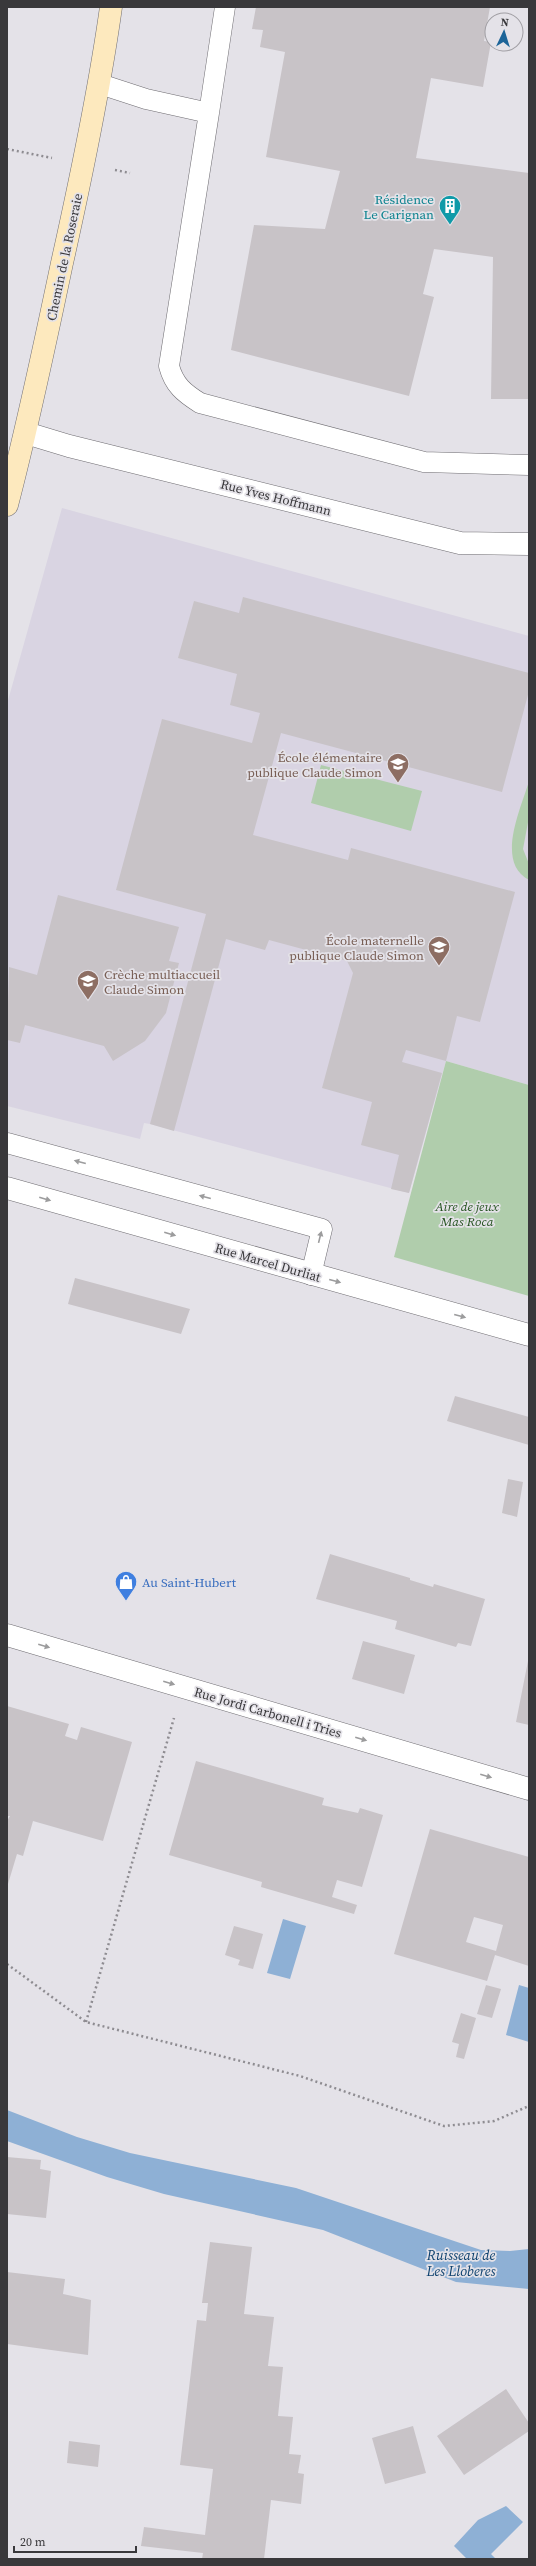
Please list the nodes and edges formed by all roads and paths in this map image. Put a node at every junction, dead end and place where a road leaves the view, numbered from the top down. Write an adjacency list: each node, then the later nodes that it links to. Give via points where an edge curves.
1 (111, 7): 3 (street, Chemin de la Roseraie)
2 (225, 7): 4 (lane)
3 (100, 84): 4 (lane, via 146,99); 5 (street, Chemin de la Roseraie)
4 (209, 113): 6 (lane, via 169,366 172,378 182,392 200,403 424,462)
5 (26, 433): 7 (street, Chemin de la Roseraie); 8 (street, Rue Yves Hoffmann, via 69,446 460,543)
6 (529, 465)
7 (7, 506)
8 (529, 544)
9 (7, 1142): 11 (lane, one-way to 9, via 322,1229)
10 (7, 1188): 11 (street, Rue Marcel Durliat, one-way to 11)
11 (311, 1275): 12 (street, Rue Marcel Durliat, one-way to 12)
12 (529, 1335)
13 (7, 1635): 14 (street, Rue Jordi Carbonell i Tries, one-way to 14)
14 (183, 1687): 15 (street, Rue Jordi Carbonell i Tries, one-way to 15); 17 (path)
15 (529, 1788)
16 (7, 1964): 17 (path)
17 (86, 2022): 18 (path, via 300,2076 444,2126 494,2121)
18 (529, 2106)

